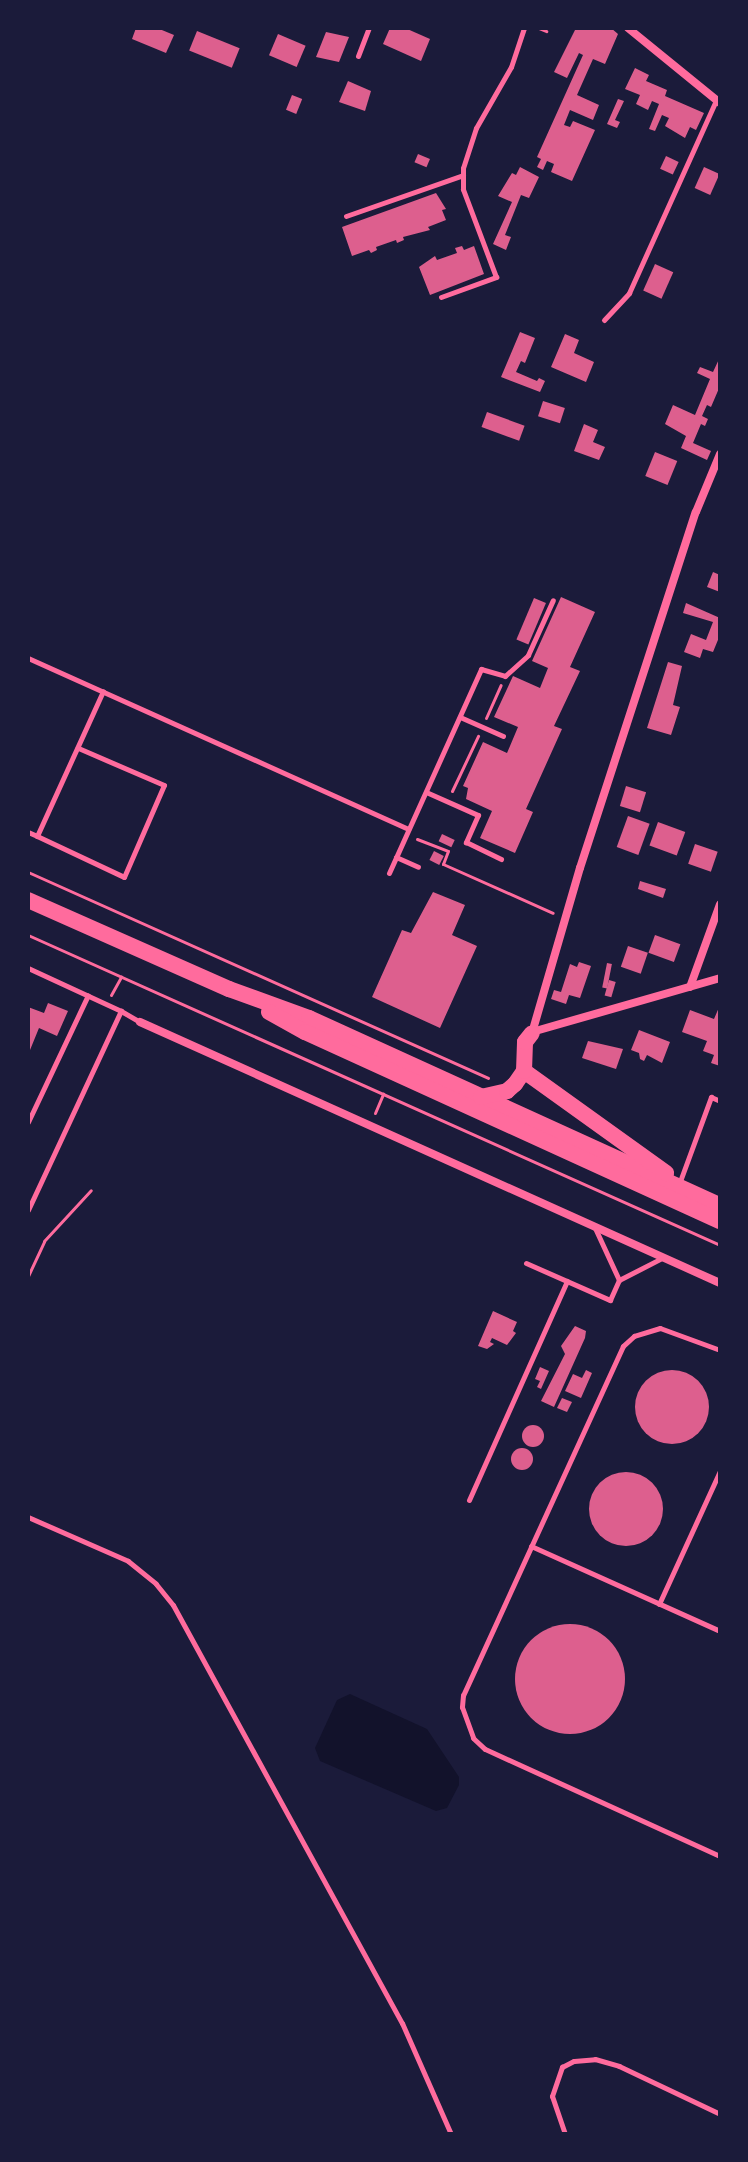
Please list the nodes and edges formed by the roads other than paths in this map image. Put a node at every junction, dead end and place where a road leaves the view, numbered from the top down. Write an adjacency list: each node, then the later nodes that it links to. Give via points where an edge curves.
1 (369, 28): 4 (lane)
2 (524, 28): 6 (lane, via 511,67 476,128)
3 (628, 28): 5 (street)
4 (358, 56)
5 (718, 102): 9 (lane, via 629,293)
6 (463, 175): 7 (lane); 8 (lane, via 463,189 496,277)
7 (346, 216)
8 (441, 297)
9 (604, 320)
10 (720, 454): 34 (street, via 696,512)
11 (553, 600): 14 (lane, via 528,655 505,676 481,669)
12 (28, 658): 13 (lane)
13 (103, 691): 16 (lane); 19 (lane)
14 (460, 717): 15 (lane); 17 (lane)
15 (503, 736)
16 (78, 748): 20 (lane); 20 (lane, via 164,785 124,877)
17 (426, 792): 19 (lane); 22 (lane, via 478,815 466,842)
18 (28, 832): 20 (lane)
19 (407, 832): 21 (lane)
20 (37, 836)
21 (396, 857): 23 (lane); 24 (lane)
22 (501, 859)
23 (418, 867)
24 (389, 873)
25 (28, 900): 30 (main road)
26 (720, 904): 29 (street)
27 (28, 968): 31 (lane)
28 (720, 978): 29 (street)
29 (690, 987): 34 (street)
30 (229, 989): 36 (main road, via 309,1018); 42 (main road, via 305,1032)
31 (88, 995): 32 (lane); 38 (lane)
32 (121, 1011): 33 (lane); 41 (lane)
33 (140, 1022): 43 (street)
34 (532, 1033): 35 (main road, via 525,1042)
35 (524, 1071): 36 (main road, via 507,1091); 39 (main road)
36 (481, 1097): 39 (main road)
37 (720, 1101): 39 (lane, via 711,1097)
38 (28, 1122)
39 (678, 1185): 40 (main road)
40 (720, 1205)
41 (28, 1210)
42 (720, 1221)
43 (595, 1228): 44 (street); 46 (lane)
44 (663, 1258): 46 (lane); 48 (street)
45 (526, 1263): 47 (lane)
46 (619, 1280): 47 (lane, via 610,1300)
47 (567, 1281): 51 (lane)
48 (720, 1283)
49 (720, 1350): 53 (lane, via 660,1328 634,1336 623,1346)
50 (720, 1471): 54 (lane)
51 (469, 1500)
52 (28, 1517): 58 (lane, via 128,1561 156,1584 186,1625 402,2023)
53 (531, 1546): 54 (lane); 56 (lane, via 463,1695 473,1738 485,1749)
54 (659, 1604): 55 (lane)
55 (720, 1631)
56 (720, 1856)
57 (720, 2114): 59 (lane, via 619,2066 595,2059 574,2061 562,2067 552,2096)
58 (451, 2134)
59 (565, 2134)

